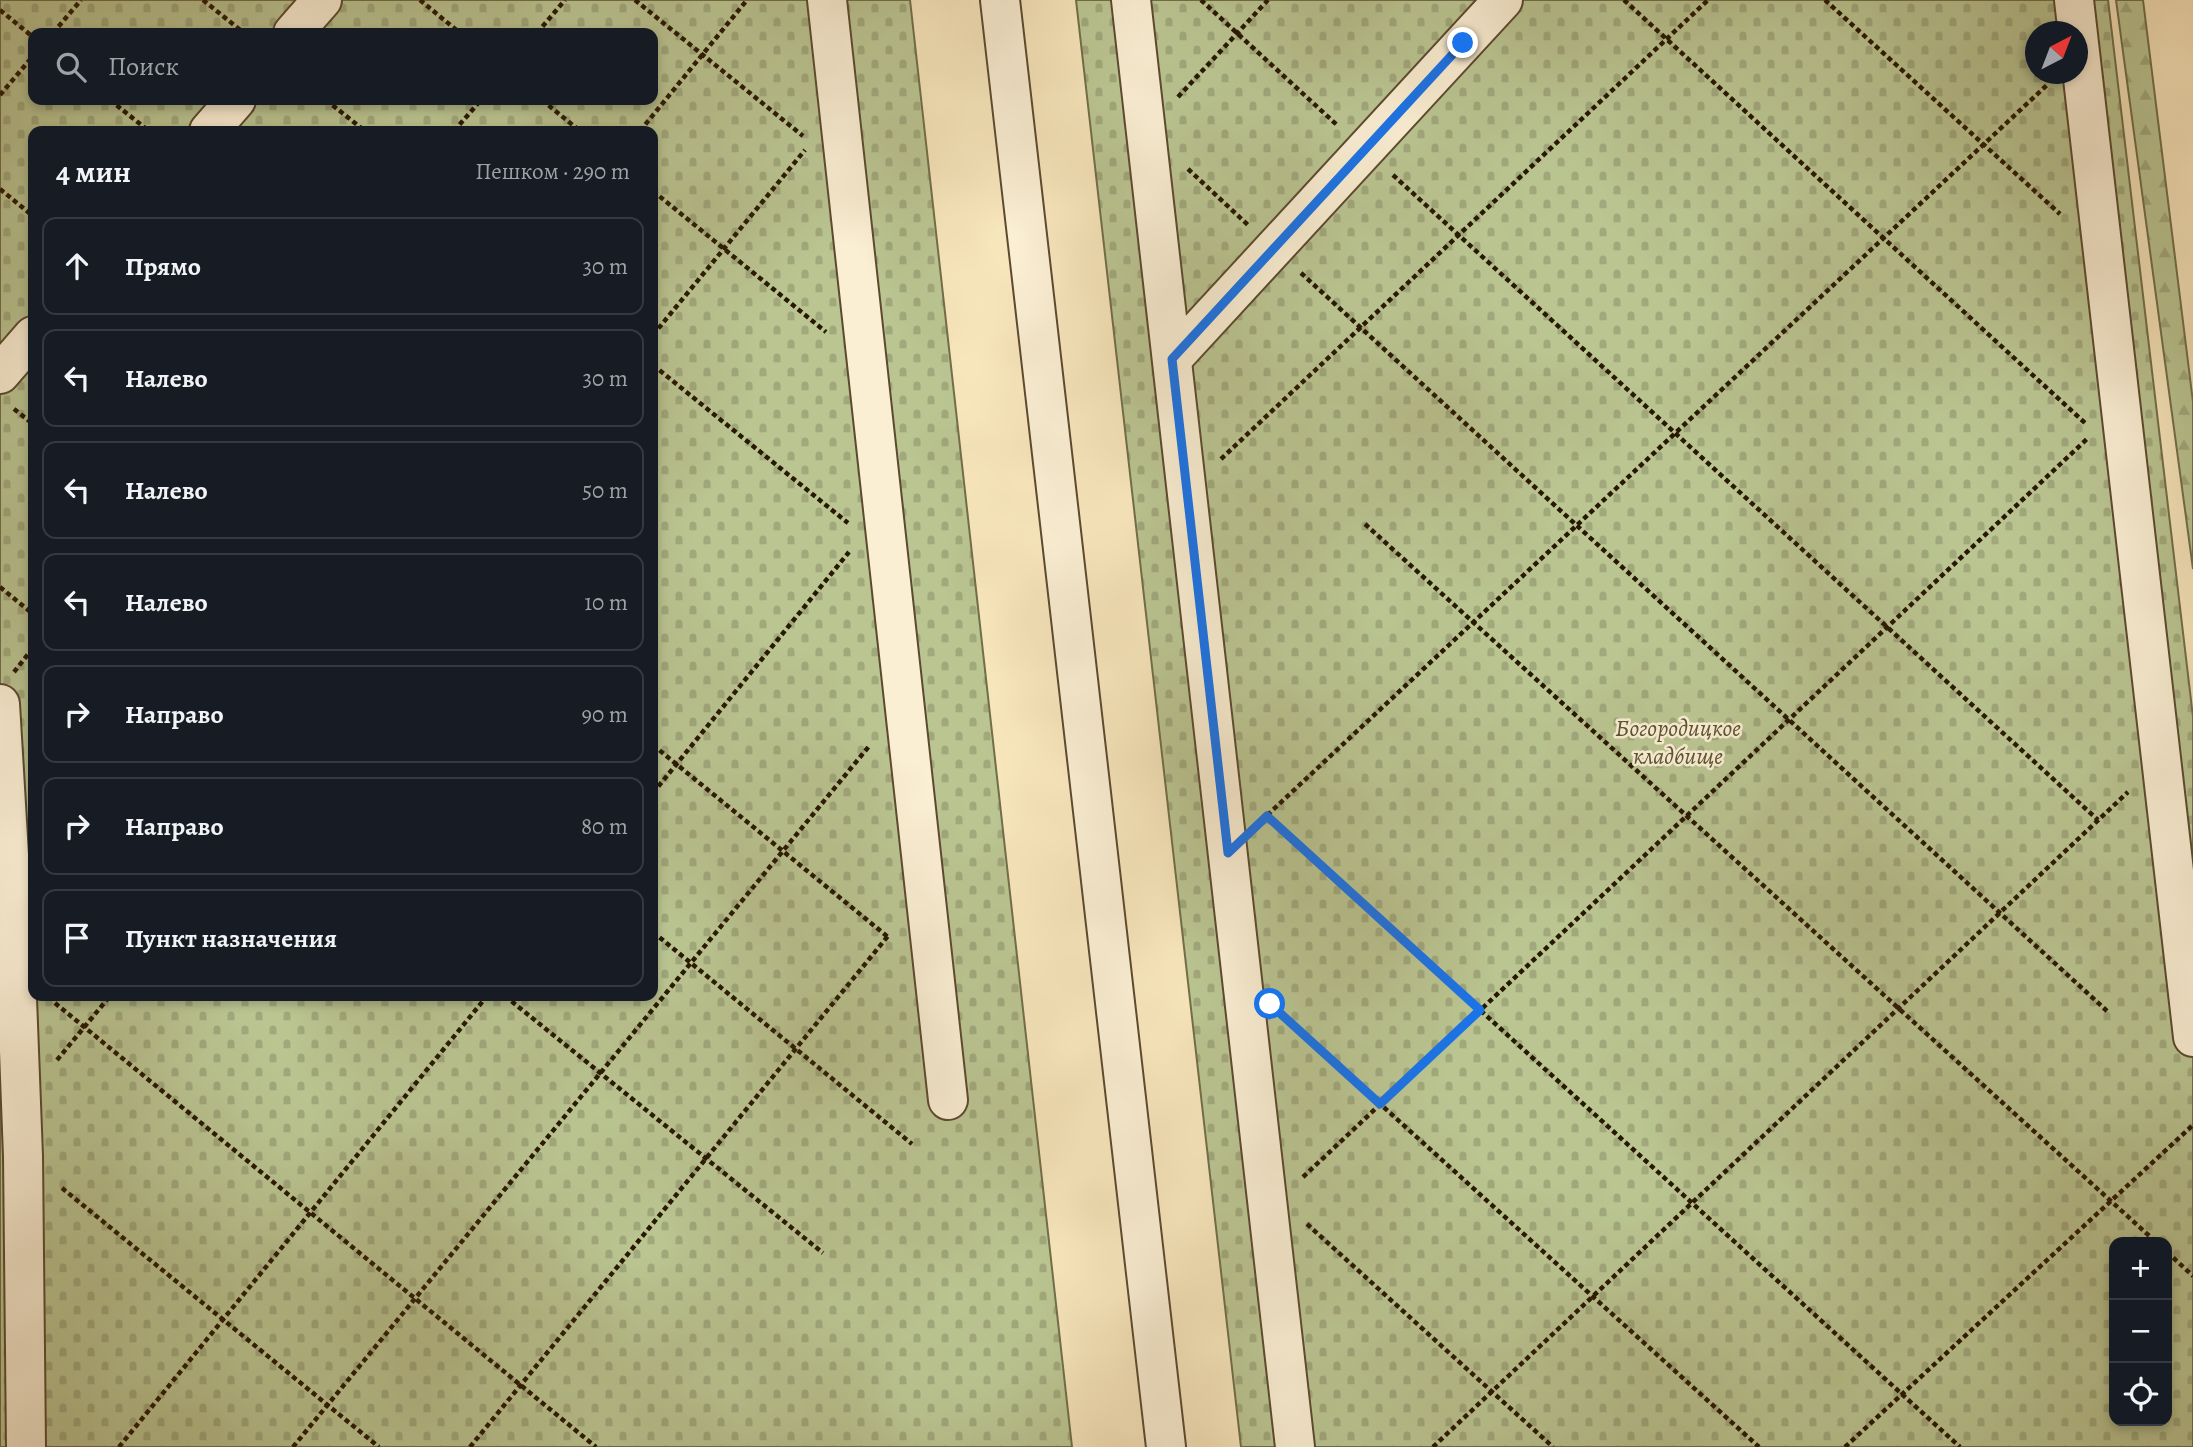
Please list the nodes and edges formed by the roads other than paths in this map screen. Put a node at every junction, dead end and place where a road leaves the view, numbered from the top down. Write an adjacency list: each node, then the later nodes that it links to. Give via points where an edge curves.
1 (322, 0): 7 (street)
2 (827, 0): 15 (street, via 875,546)
3 (1000, 0): 17 (street)
4 (1131, 0): 11 (street)
5 (1503, 0): 11 (street)
6 (2074, 0): 14 (street)
7 (297, 28)
8 (232, 105): 9 (street)
9 (213, 126)
10 (28, 345): 12 (street)
11 (1172, 359): 18 (street, via 1272,1193)
12 (4, 389)
13 (0, 704): 16 (street, via 23,1156)
14 (2193, 1037)
15 (948, 1100)
16 (26, 1447)
17 (1166, 1447)
18 (1295, 1447)

